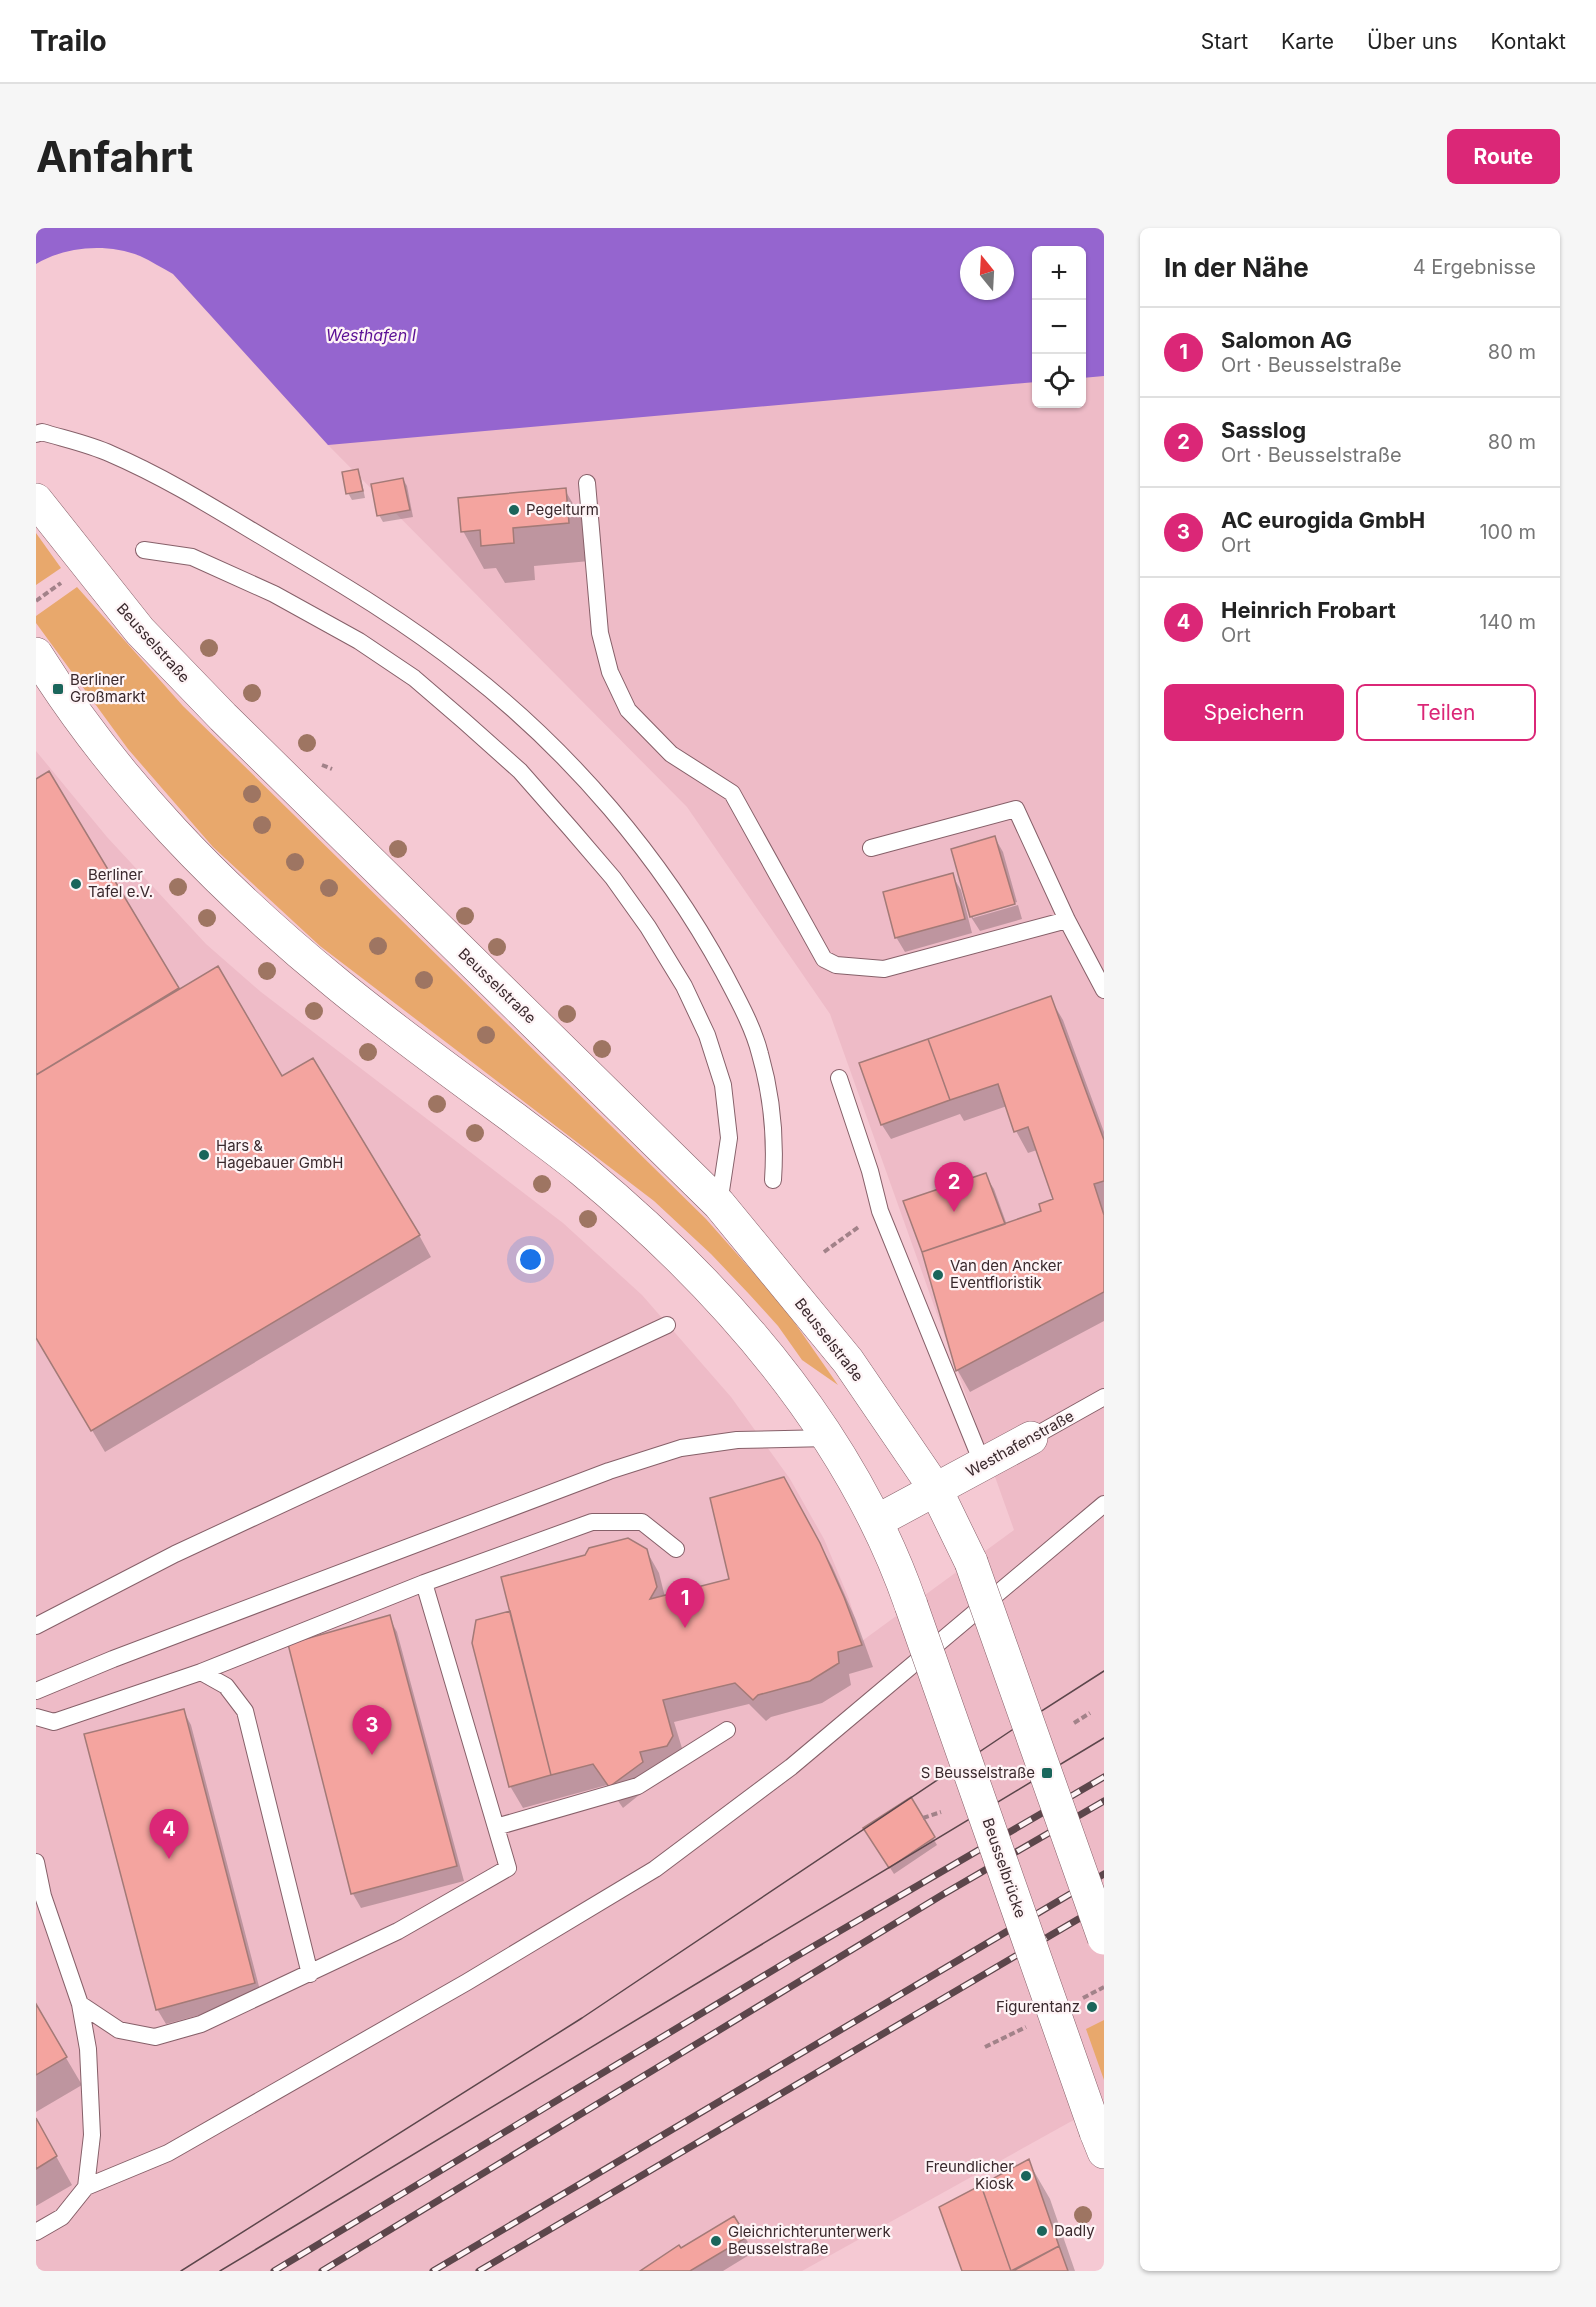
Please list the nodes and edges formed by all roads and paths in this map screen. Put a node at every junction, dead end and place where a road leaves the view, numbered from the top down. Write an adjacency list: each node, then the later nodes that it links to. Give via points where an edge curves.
1 (36, 434): 12 (lane, via 42,432 110,453 210,506 368,599 466,670 534,728 632,834 710,948 738,1000 760,1051 772,1100)
2 (587, 483): 9 (lane, via 600,633 610,672 628,710 671,754 732,794 824,958 836,966 884,969)
3 (36, 500): 13 (main road, Beusselstraße, via 140,632)
4 (144, 550): 13 (lane, via 192,557 274,594 359,641 414,678 456,714 520,771 571,829 648,927 684,986 707,1035 723,1085 729,1138)
5 (68, 578): 6 (path)
6 (36, 601)
7 (36, 654): 18 (main road, via 96,741 162,822 244,904 337,985 580,1168 679,1255 777,1366)
8 (871, 848): 9 (lane, via 1016,809)
9 (1067, 920): 10 (lane)
10 (1104, 990)
11 (839, 1078): 20 (lane, via 880,1212)
12 (773, 1180)
13 (719, 1204): 21 (main road, Beusselstraße, via 848,1360)
14 (840, 1241): 15 (path)
15 (824, 1252)
16 (667, 1325): 26 (lane, via 176,1554)
17 (1104, 1397): 19 (lane, Westhafenstraße)
18 (831, 1438): 23 (main road); 28 (lane, via 737,1440 650,1457)
19 (1031, 1438): 20 (main road, Westhafenstraße)
20 (983, 1465): 21 (main road, Westhafenstraße)
21 (936, 1490): 23 (main road); 38 (main road, Beusselstraße, bridge, via 971,1562)
22 (1104, 1504): 42 (lane, via 791,1767 655,1869 467,1982 168,2152)
23 (877, 1521): 41 (main road, Beusselbrücke, bridge, via 898,1567)
24 (676, 1549): 25 (lane, via 642,1522 592,1522)
25 (424, 1583): 27 (lane); 35 (lane)
26 (36, 1626)
27 (201, 1672): 30 (lane, via 54,1722); 39 (lane, via 226,1686 245,1711)
28 (36, 1691)
29 (1090, 1713): 31 (path)
30 (36, 1717)
31 (1074, 1723)
32 (727, 1730): 35 (lane, via 638,1786)
33 (940, 1812): 34 (path)
34 (922, 1818)
35 (496, 1827): 39 (lane, via 508,1868 398,1931)
36 (36, 1862): 37 (lane)
37 (40, 1898): 40 (lane)
38 (1104, 1938)
39 (310, 1974): 40 (lane, via 201,2024 155,2037 119,2030)
40 (80, 2004): 42 (lane, via 88,2049 93,2135)
41 (1100, 2142)
42 (86, 2187): 43 (lane, via 62,2217)
43 (36, 2232)

